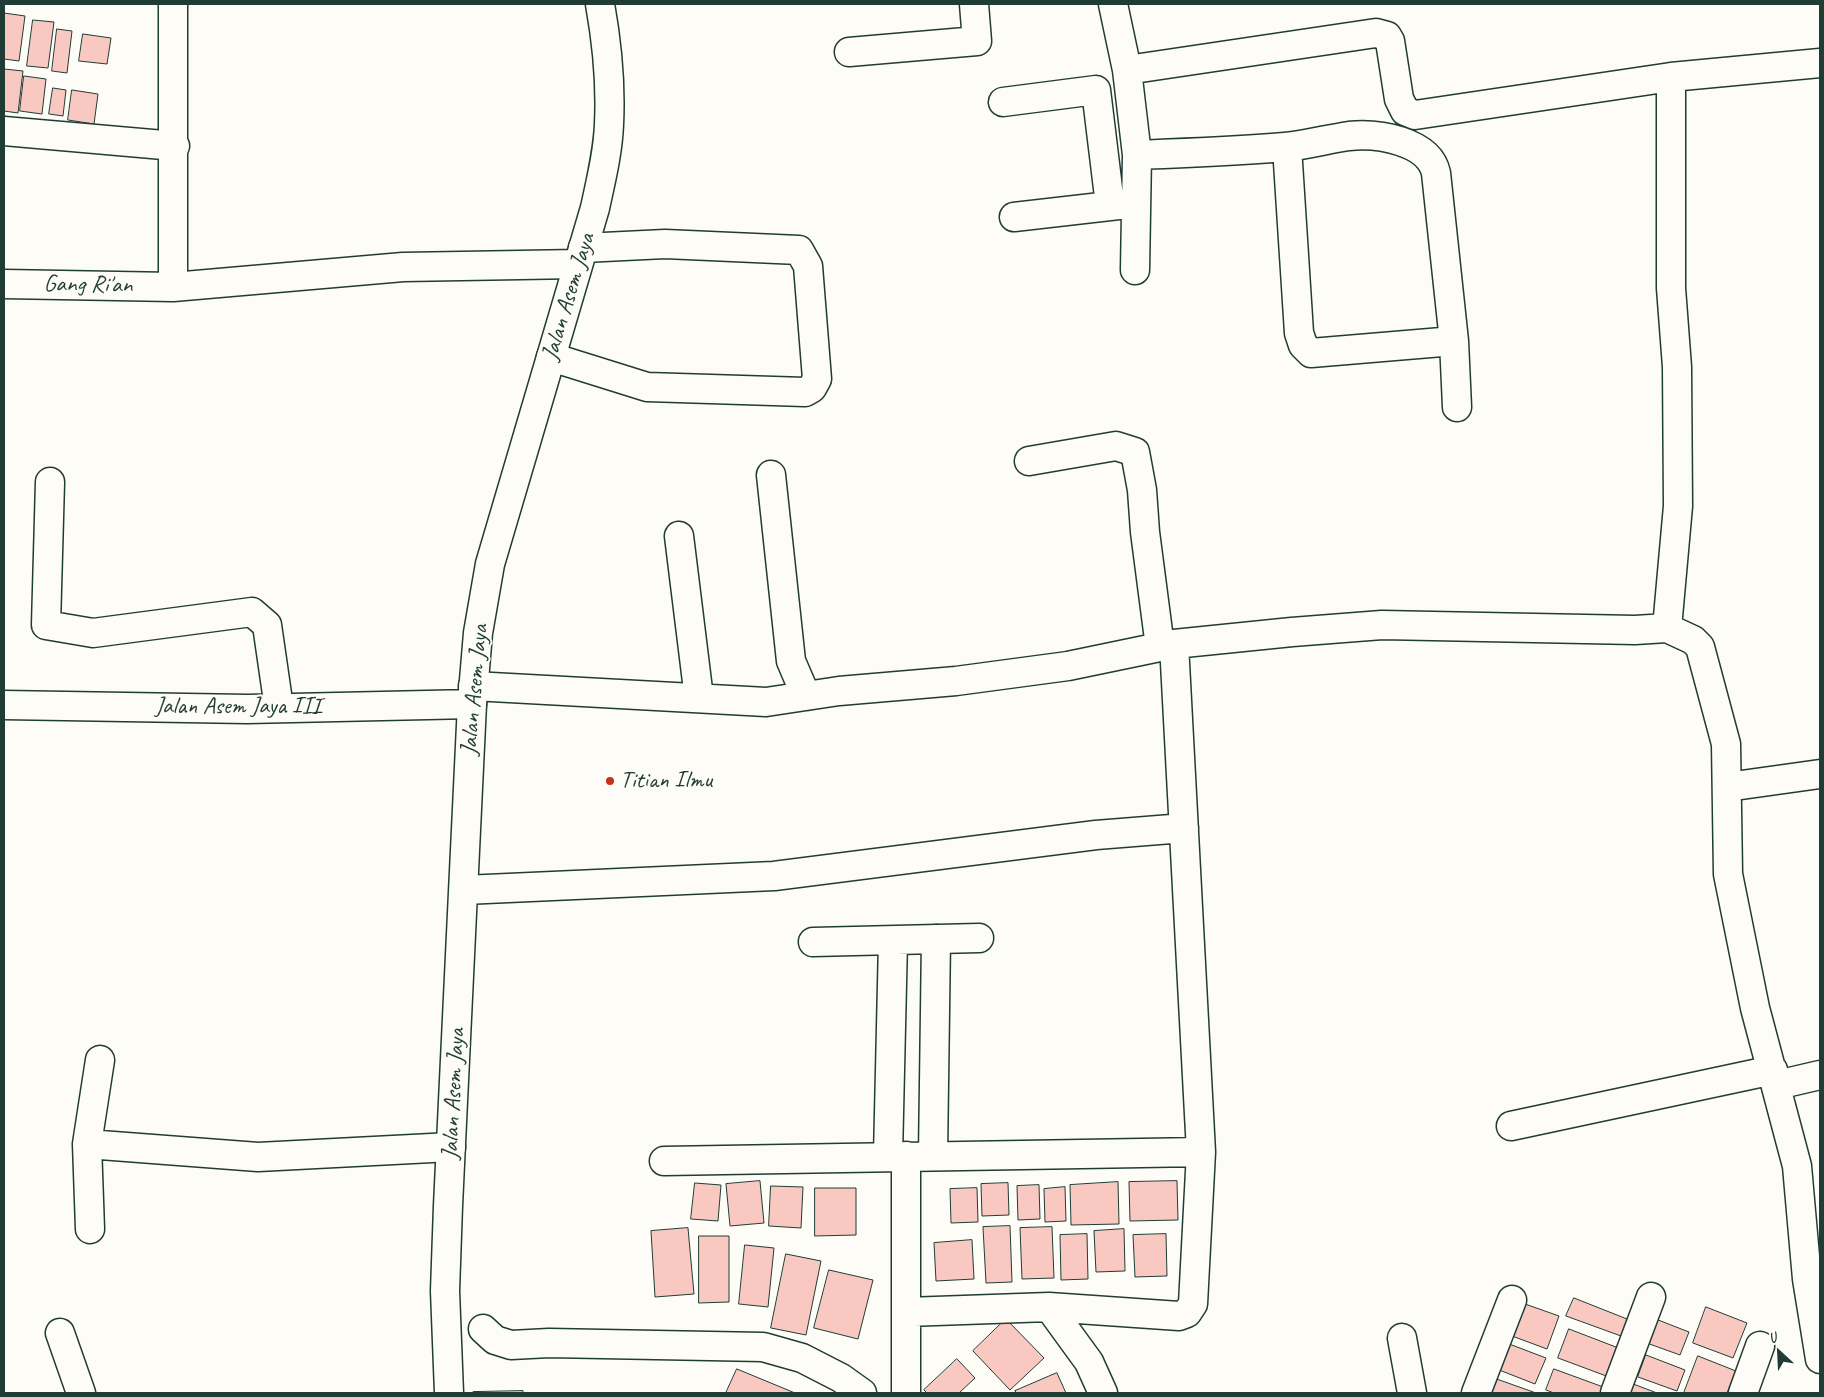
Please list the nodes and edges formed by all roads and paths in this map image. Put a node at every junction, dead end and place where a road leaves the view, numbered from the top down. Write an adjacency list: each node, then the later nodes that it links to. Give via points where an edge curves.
1 (173, 4): 11 (street)
2 (600, 4): 16 (street, Jalan Asem Jaya, via 608,68 609,123 603,174)
3 (974, 4): 5 (street, via 976,41)
4 (1113, 4): 7 (street)
5 (849, 52)
6 (1820, 63): 8 (street)
7 (1127, 70): 8 (street, via 1376,33 1387,36 1390,41 1399,99 1405,111 1415,115); 13 (street)
8 (1671, 77): 27 (street, via 1678,506)
9 (1002, 102): 14 (street, via 1096,90)
10 (4, 131): 11 (street)
11 (175, 146): 19 (street)
12 (1287, 147): 13 (street); 20 (street, via 1363,136 1402,143 1430,157 1436,173); 20 (street, via 1299,333 1303,345 1311,353)
13 (1137, 155): 14 (street)
14 (1123, 204): 15 (street); 17 (street)
15 (1014, 217)
16 (581, 256): 19 (street, Gang Ri'an); 21 (street, Jalan Asem Jaya); 21 (street, Gang Ri'an, via 664,244 799,250 808,266 816,379 812,388 805,392 647,387)
17 (1135, 270)
18 (4, 284): 19 (street, Gang Ri'an)
19 (173, 287)
20 (1454, 341): 22 (street)
21 (551, 357): 29 (street, Jalan Asem Jaya, via 490,564)
22 (1456, 407)
23 (1029, 461): 28 (street, via 1116,446 1135,452 1145,532)
24 (771, 475): 30 (street, via 791,661)
25 (50, 482): 33 (street, via 46,625 93,633 252,612 267,625)
26 (679, 536): 31 (street)
27 (1667, 628): 28 (street, Jalan Asem Jaya III, via 1382,625); 35 (street, via 1693,640 1700,647 1726,744)
28 (1167, 646): 30 (street, Jalan Asem Jaya III, via 1068,666); 36 (street)
29 (472, 695): 31 (street, Jalan Asem Jaya III); 33 (street, Jalan Asem Jaya III); 37 (street, Jalan Asem Jaya)
30 (806, 696): 31 (street, Jalan Asem Jaya III, via 766,702)
31 (700, 698)
32 (4, 705): 33 (street, Jalan Asem Jaya III)
33 (279, 708)
34 (1820, 774): 35 (street)
35 (1727, 787): 44 (street, via 1728,874 1755,1008)
36 (1184, 828): 37 (street, via 1096,835 774,876); 48 (street)
37 (464, 890): 47 (street, Jalan Asem Jaya)
38 (979, 938): 39 (street)
39 (936, 939): 40 (street); 49 (street)
40 (893, 941): 41 (street); 50 (street)
41 (813, 942)
42 (100, 1060): 46 (street)
43 (1820, 1075): 44 (street)
44 (1775, 1077): 45 (street); 61 (street, via 1797,1166 1807,1279)
45 (1511, 1126)
46 (86, 1144): 47 (street, via 258,1157); 52 (street)
47 (451, 1147): 63 (street, Jalan Asem Jaya, via 445,1291)
48 (1201, 1152): 49 (street); 55 (street, via 1193,1304 1187,1313 1179,1316)
49 (933, 1155): 50 (street)
50 (897, 1156): 51 (street); 56 (street)
51 (664, 1161)
52 (90, 1229)
53 (1651, 1296): 69 (street)
54 (1512, 1300): 68 (street)
55 (1049, 1307): 56 (street); 66 (street, via 1089,1362)
56 (906, 1312): 65 (street)
57 (483, 1329): 64 (street, via 495,1340 511,1346 763,1347 802,1358)
58 (60, 1334): 62 (street)
59 (1402, 1338): 67 (street)
60 (1760, 1346): 70 (street)
61 (1820, 1359)
62 (81, 1393)
63 (449, 1393)
64 (862, 1393)
65 (906, 1393)
66 (1103, 1393)
67 (1412, 1393)
68 (1476, 1393)
69 (1615, 1393)
70 (1743, 1393)

